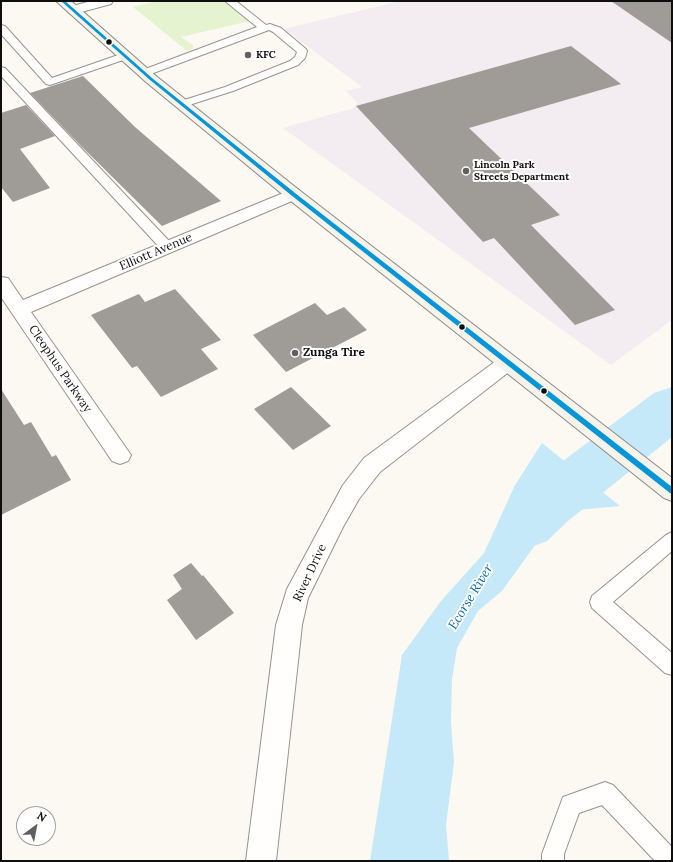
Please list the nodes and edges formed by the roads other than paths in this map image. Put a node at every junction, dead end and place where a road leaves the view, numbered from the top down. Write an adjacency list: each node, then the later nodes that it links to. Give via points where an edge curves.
1 (63, 1): 4 (main road)
2 (106, 1): 4 (street)
3 (230, 1): 6 (lane)
4 (74, 10): 7 (main road)
5 (1, 28): 7 (lane, via 50,82)
6 (264, 28): 9 (lane); 10 (lane, via 277,30 302,51 300,58 294,63)
7 (125, 56): 9 (main road)
8 (1, 70): 12 (lane)
9 (144, 73): 10 (main road)
10 (182, 104): 11 (main road)
11 (292, 194): 12 (street, Elliott Avenue); 15 (main road)
12 (167, 247): 14 (street, Elliott Avenue)
13 (1, 282): 14 (street, Cleophus Parkway)
14 (20, 310): 16 (street, Cleophus Parkway)
15 (507, 363): 17 (main road); 20 (street, River Drive, via 363,475 335,520 300,590 288,625)
16 (120, 455)
17 (666, 487)
18 (672, 540): 19 (lane, via 598,602)
19 (672, 666)
20 (261, 861)
21 (553, 861): 22 (lane, via 553,854 571,805 605,793)
22 (670, 861)

